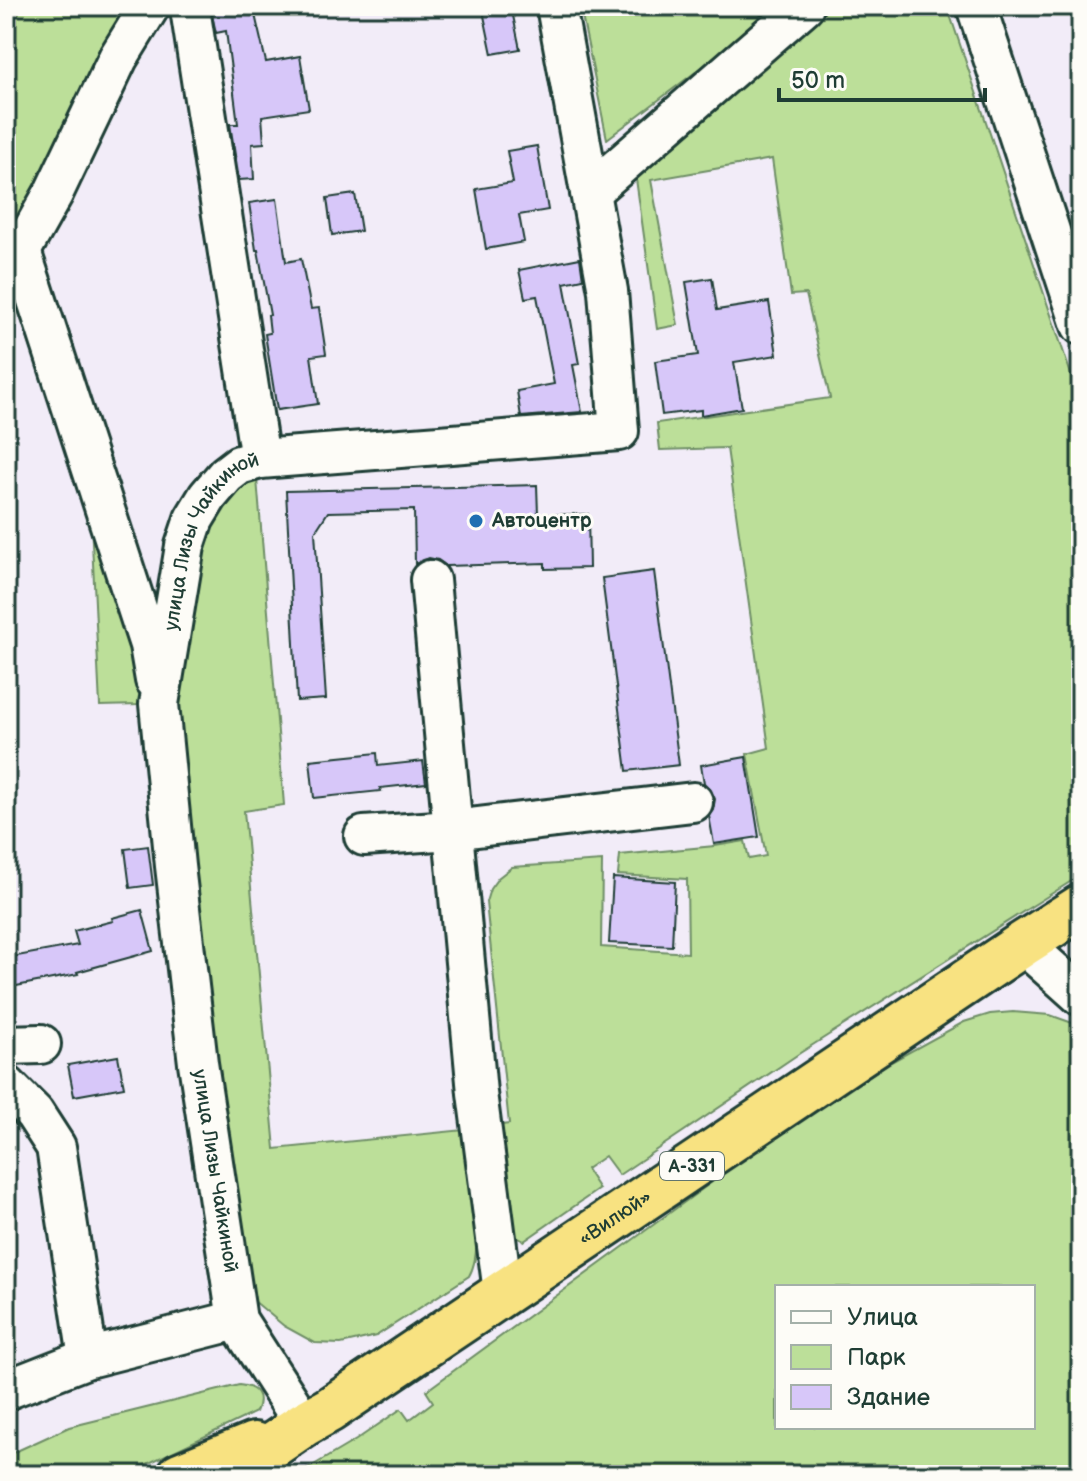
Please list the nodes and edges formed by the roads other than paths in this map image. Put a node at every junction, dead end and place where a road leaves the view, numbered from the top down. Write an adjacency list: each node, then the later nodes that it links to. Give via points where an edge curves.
1 (150, 6): 7 (street)
2 (556, 6): 6 (street, улица Лизы Чайкиной)
3 (804, 6): 6 (street)
4 (976, 6): 8 (street)
5 (191, 15): 9 (street)
6 (590, 192): 9 (street, улица Лизы Чайкиной, via 608,291 619,431)
7 (14, 260): 11 (street, via 149,645)
8 (1081, 325)
9 (260, 459): 11 (street, улица Лизы Чайкиной, via 226,475 194,519)
10 (430, 580): 13 (street)
11 (159, 704): 21 (street, улица Лизы Чайкиной, via 198,1063)
12 (693, 802): 13 (street)
13 (452, 830): 14 (street); 20 (street, via 477,1093)
14 (364, 836)
15 (1081, 907): 16 (highway, «Вилюй» / А-331)
16 (1023, 944): 17 (street); 20 (highway, «Вилюй» / А-331)
17 (1081, 996)
18 (6, 1085): 19 (street)
19 (20, 1114): 22 (street, via 56,1147)
20 (503, 1292): 24 (highway, «Вилюй» / А-331)
21 (237, 1320): 22 (street); 24 (street)
22 (88, 1358): 23 (street)
23 (6, 1390)
24 (304, 1424): 25 (highway); 26 (highway, «Вилюй» / А-331)
25 (180, 1475)
26 (229, 1475)

